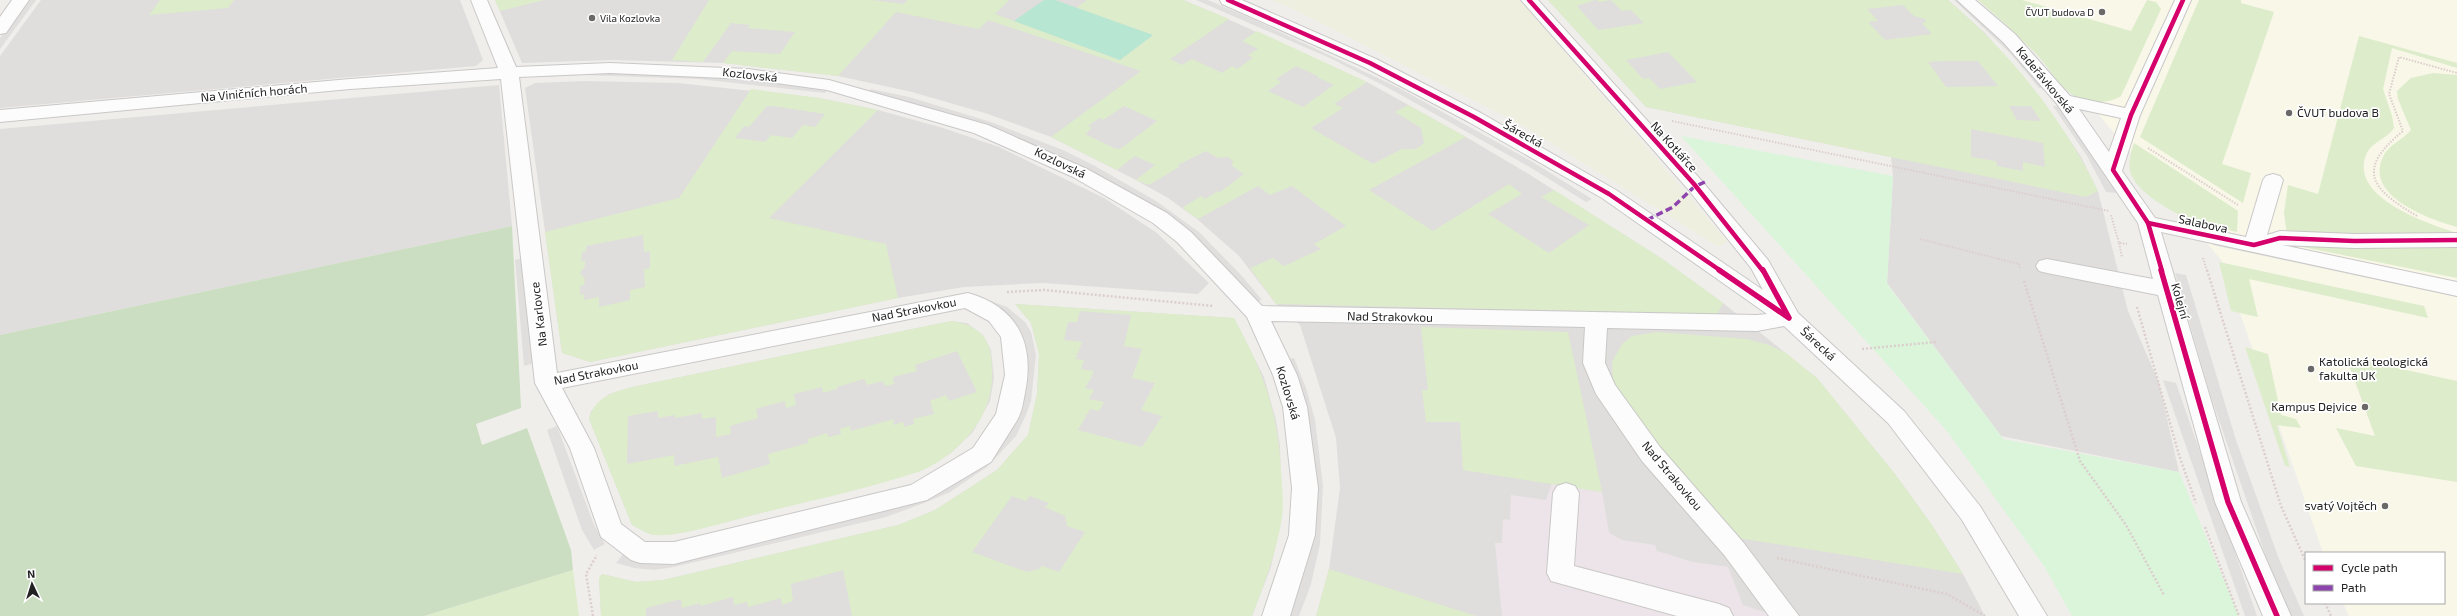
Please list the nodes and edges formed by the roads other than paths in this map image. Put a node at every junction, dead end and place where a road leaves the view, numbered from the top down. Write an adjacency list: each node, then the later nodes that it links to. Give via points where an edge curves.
1 (21, 0): 7 (street)
2 (478, 0): 8 (street, Na Karlovce)
3 (1228, 0): 21 (street, Šárecká, via 1370,62 1474,117 1609,194)
4 (1529, 0): 21 (street, Na Kotlářce, via 1694,184 1760,265)
5 (1965, 0): 9 (street, Kadeřávkovská, via 2009,38)
6 (2183, 0): 10 (street)
7 (0, 29)
8 (509, 72): 11 (street, Na Viničních horách); 20 (street, Kozlovská, via 610,68 748,74 833,86 981,129 1080,173 1160,218 1184,237); 23 (street, Na Karlovce)
9 (2064, 100): 10 (street); 12 (street, Kadeřávkovská)
10 (2132, 115): 12 (street)
11 (0, 116)
12 (2113, 170): 14 (street, Kolejní)
13 (2273, 180): 16 (street)
14 (2148, 222): 16 (street, Salabova); 18 (street, Kolejní)
15 (2457, 240): 16 (street, via 2354,241 2280,238)
16 (2254, 245): 19 (street, Salabova)
17 (2047, 266): 18 (street)
18 (2166, 289): 30 (street, Kolejní, via 2228,502)
19 (2457, 289)
20 (1256, 313): 22 (street, Nad Strakovkou); 26 (street, Kozlovská, via 1285,375 1295,407 1305,488 1302,535)
21 (1790, 318): 22 (street, Nad Strakovkou, via 1757,323); 29 (street, Šárecká, via 1896,417 1971,512)
22 (1596, 322): 28 (street, Nad Strakovkou, via 1594,363 1604,388 1651,454 1734,549)
23 (547, 383): 25 (street, Na Karlovce, via 582,448); 25 (street, Nad Strakovkou, via 968,300 997,316 1012,335 1017,375 1008,416 982,455 918,493 674,553 640,552)
24 (1566, 493): 27 (street, via 1560,573)
25 (610, 530)
26 (1276, 616)
27 (1719, 616)
28 (1785, 616)
29 (2033, 616)
30 (2277, 616)

